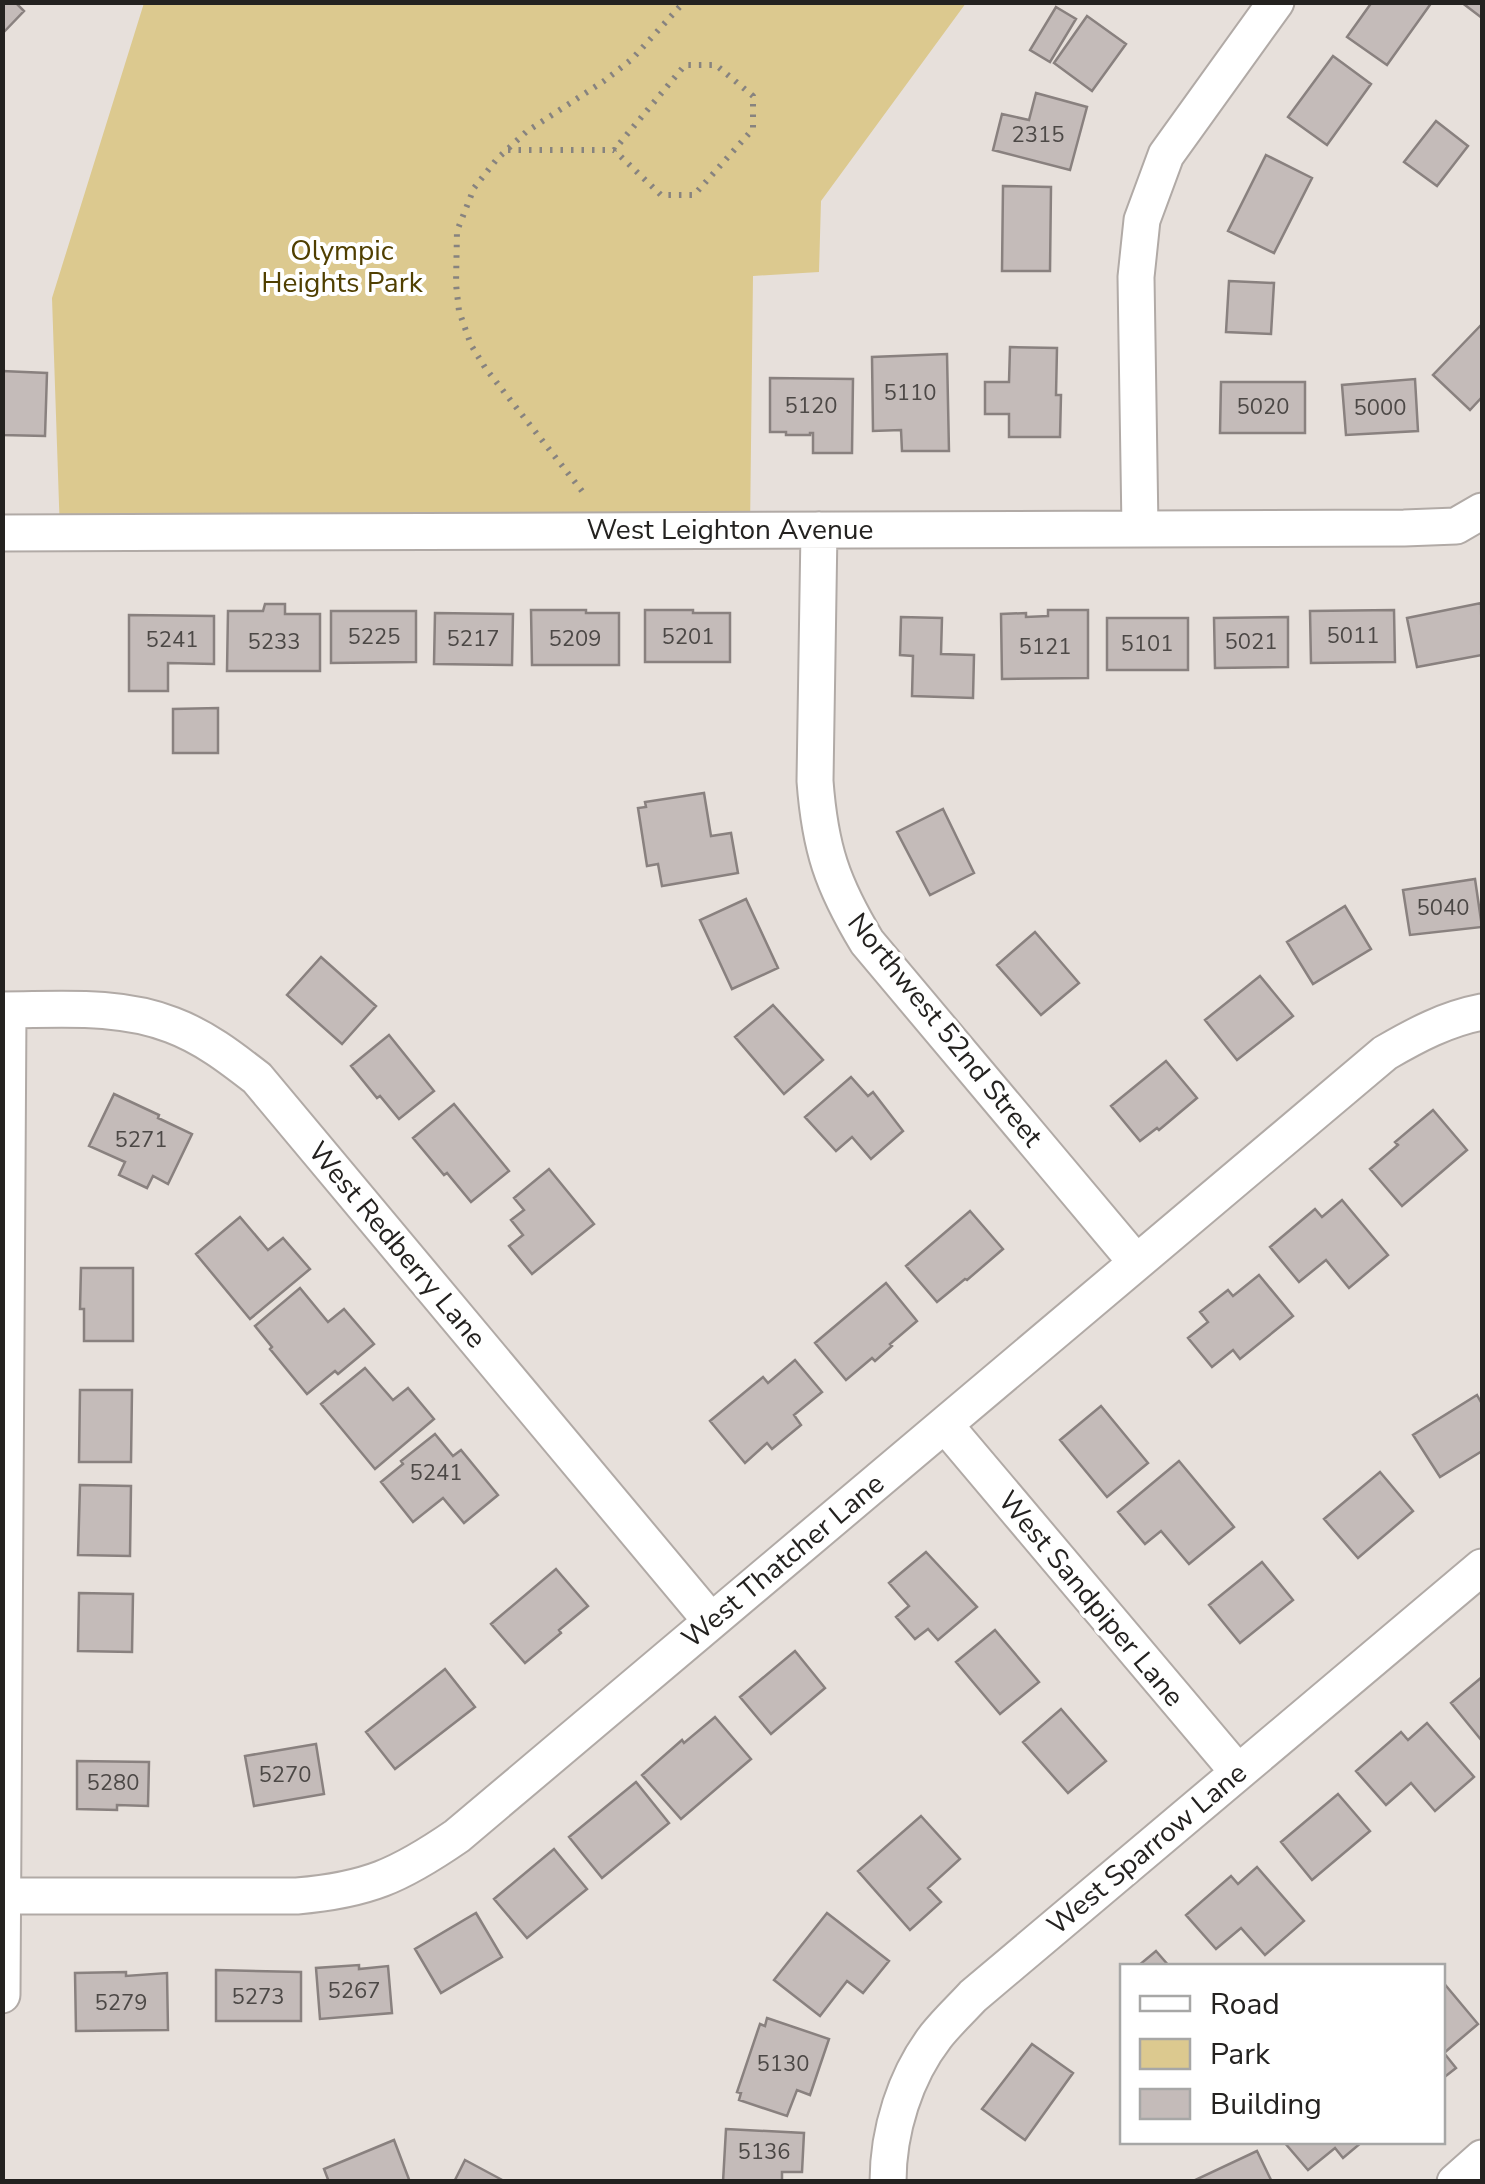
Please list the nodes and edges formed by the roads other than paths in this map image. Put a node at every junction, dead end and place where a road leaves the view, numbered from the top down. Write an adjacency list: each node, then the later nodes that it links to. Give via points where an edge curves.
1 (1276, 2): 3 (street, via 1166,155 1142,220 1136,277)
2 (1470, 518): 3 (street, West Leighton Avenue, via 1404,528)
3 (1140, 528): 4 (street, West Leighton Avenue)
4 (819, 530): 5 (street, West Leighton Avenue); 8 (street, Northwest 52nd Street, via 815,781 827,861 844,904 867,942)
5 (2, 532)
6 (6, 1010): 11 (street, West Redberry Lane, via 122,1012 171,1024 256,1078); 13 (street)
7 (1482, 1012): 8 (street, West Thatcher Lane, via 1424,1030 1384,1053)
8 (1136, 1262): 9 (street, West Thatcher Lane)
9 (945, 1425): 11 (street, West Thatcher Lane); 12 (street, West Sandpiper Lane)
10 (1482, 1567): 12 (street, West Sparrow Lane)
11 (711, 1621): 13 (street, West Thatcher Lane, via 456,1836 383,1880 297,1896)
12 (1238, 1772): 16 (street, West Sparrow Lane, via 973,1996 937,2036 899,2107)
13 (4, 1896): 14 (street)
14 (2, 1995)
15 (1482, 2158): 17 (street)
16 (888, 2182)
17 (1455, 2182)

